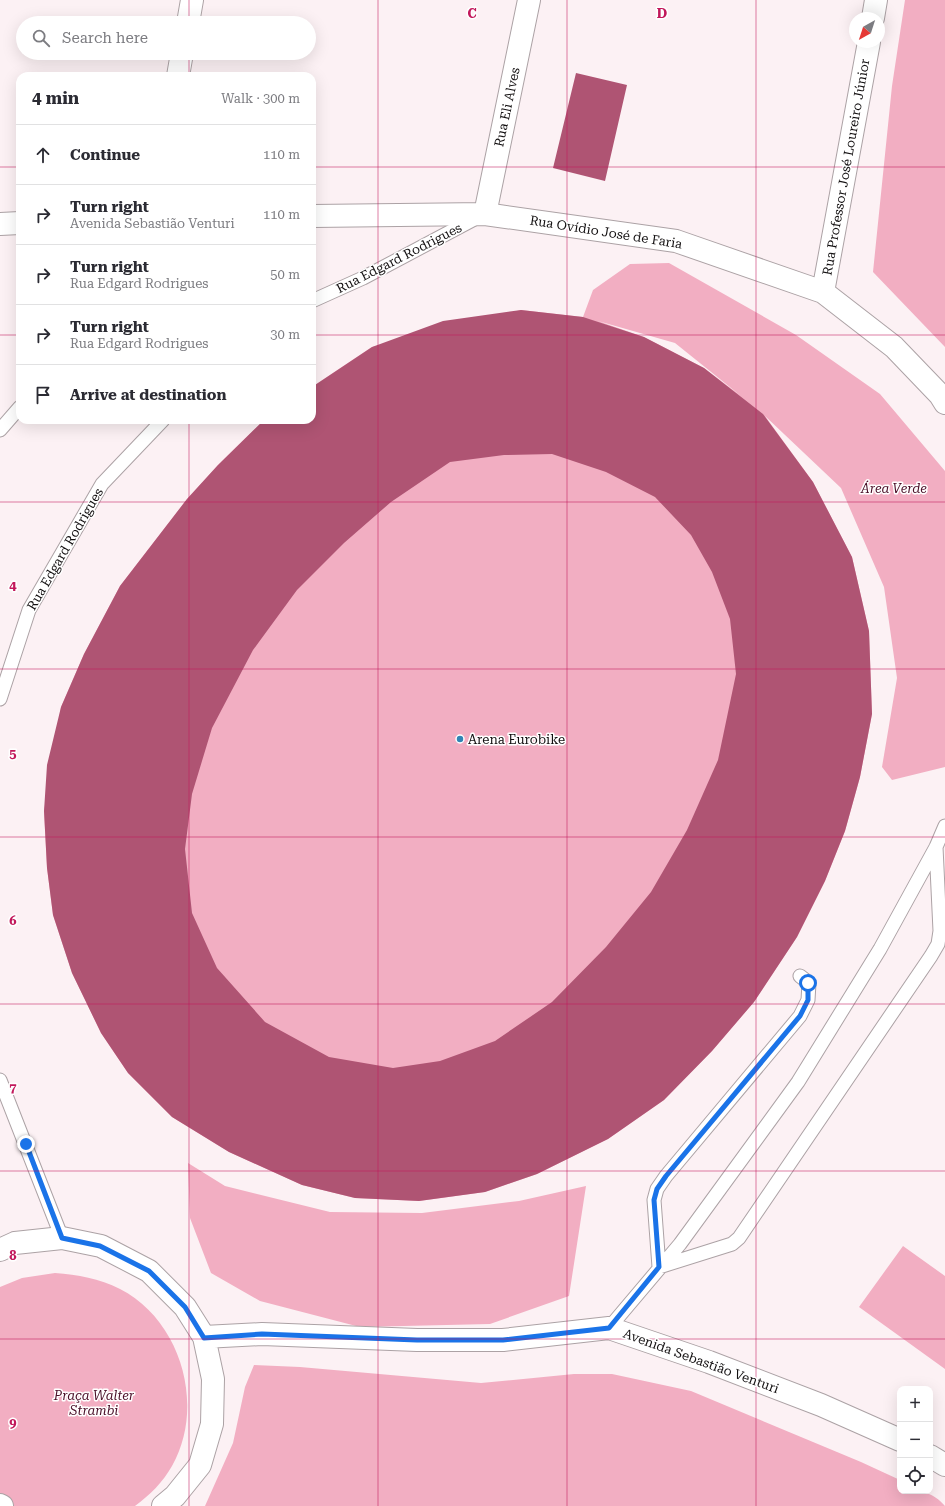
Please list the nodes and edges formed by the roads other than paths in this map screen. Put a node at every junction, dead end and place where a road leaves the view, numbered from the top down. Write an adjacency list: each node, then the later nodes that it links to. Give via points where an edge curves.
1 (192, 0): 5 (street)
2 (529, 0): 9 (street, Rua Eli Alves)
3 (876, 0): 4 (street)
4 (874, 12)
5 (189, 16)
6 (868, 48): 13 (street, Rua Professor José Loureiro Júnior)
7 (181, 60): 8 (street)
8 (179, 72)
9 (485, 214): 10 (street, Rua Ovídio José de Faria); 13 (street, Rua Ovídio José de Faria, via 676,241); 14 (lane, Rua Edgard Rodrigues, via 363,278)
10 (316, 216)
11 (16, 223): 12 (street)
12 (0, 224)
13 (823, 292): 15 (street, Rua Ovídio José de Faria, via 894,347)
14 (316, 299)
15 (945, 403)
16 (16, 412): 18 (lane)
17 (159, 424): 19 (lane, Rua Edgard Rodrigues, via 102,484 29,610)
18 (0, 430)
19 (0, 698)
20 (945, 826): 21 (lane)
21 (936, 847): 26 (lane, via 880,949 798,1082 680,1244); 26 (lane, via 940,930 938,944 931,956 739,1238 732,1244)
22 (800, 976): 26 (lane, via 808,983 808,1000 800,1016 657,1189 654,1200)
23 (0, 1080): 24 (lane)
24 (62, 1238): 25 (street, via 15,1243); 28 (street, via 100,1246 149,1271 185,1307)
25 (0, 1250)
26 (659, 1267): 27 (lane)
27 (609, 1328): 28 (street, Avenida Sebastião Venturi, via 503,1340 417,1340 262,1334); 29 (street, Avenida Sebastião Venturi, via 709,1362 821,1405)
28 (204, 1338): 32 (street, via 213,1379 212,1424 200,1465 175,1496)
29 (897, 1439)
30 (933, 1458): 31 (street)
31 (945, 1465)
32 (163, 1506)

